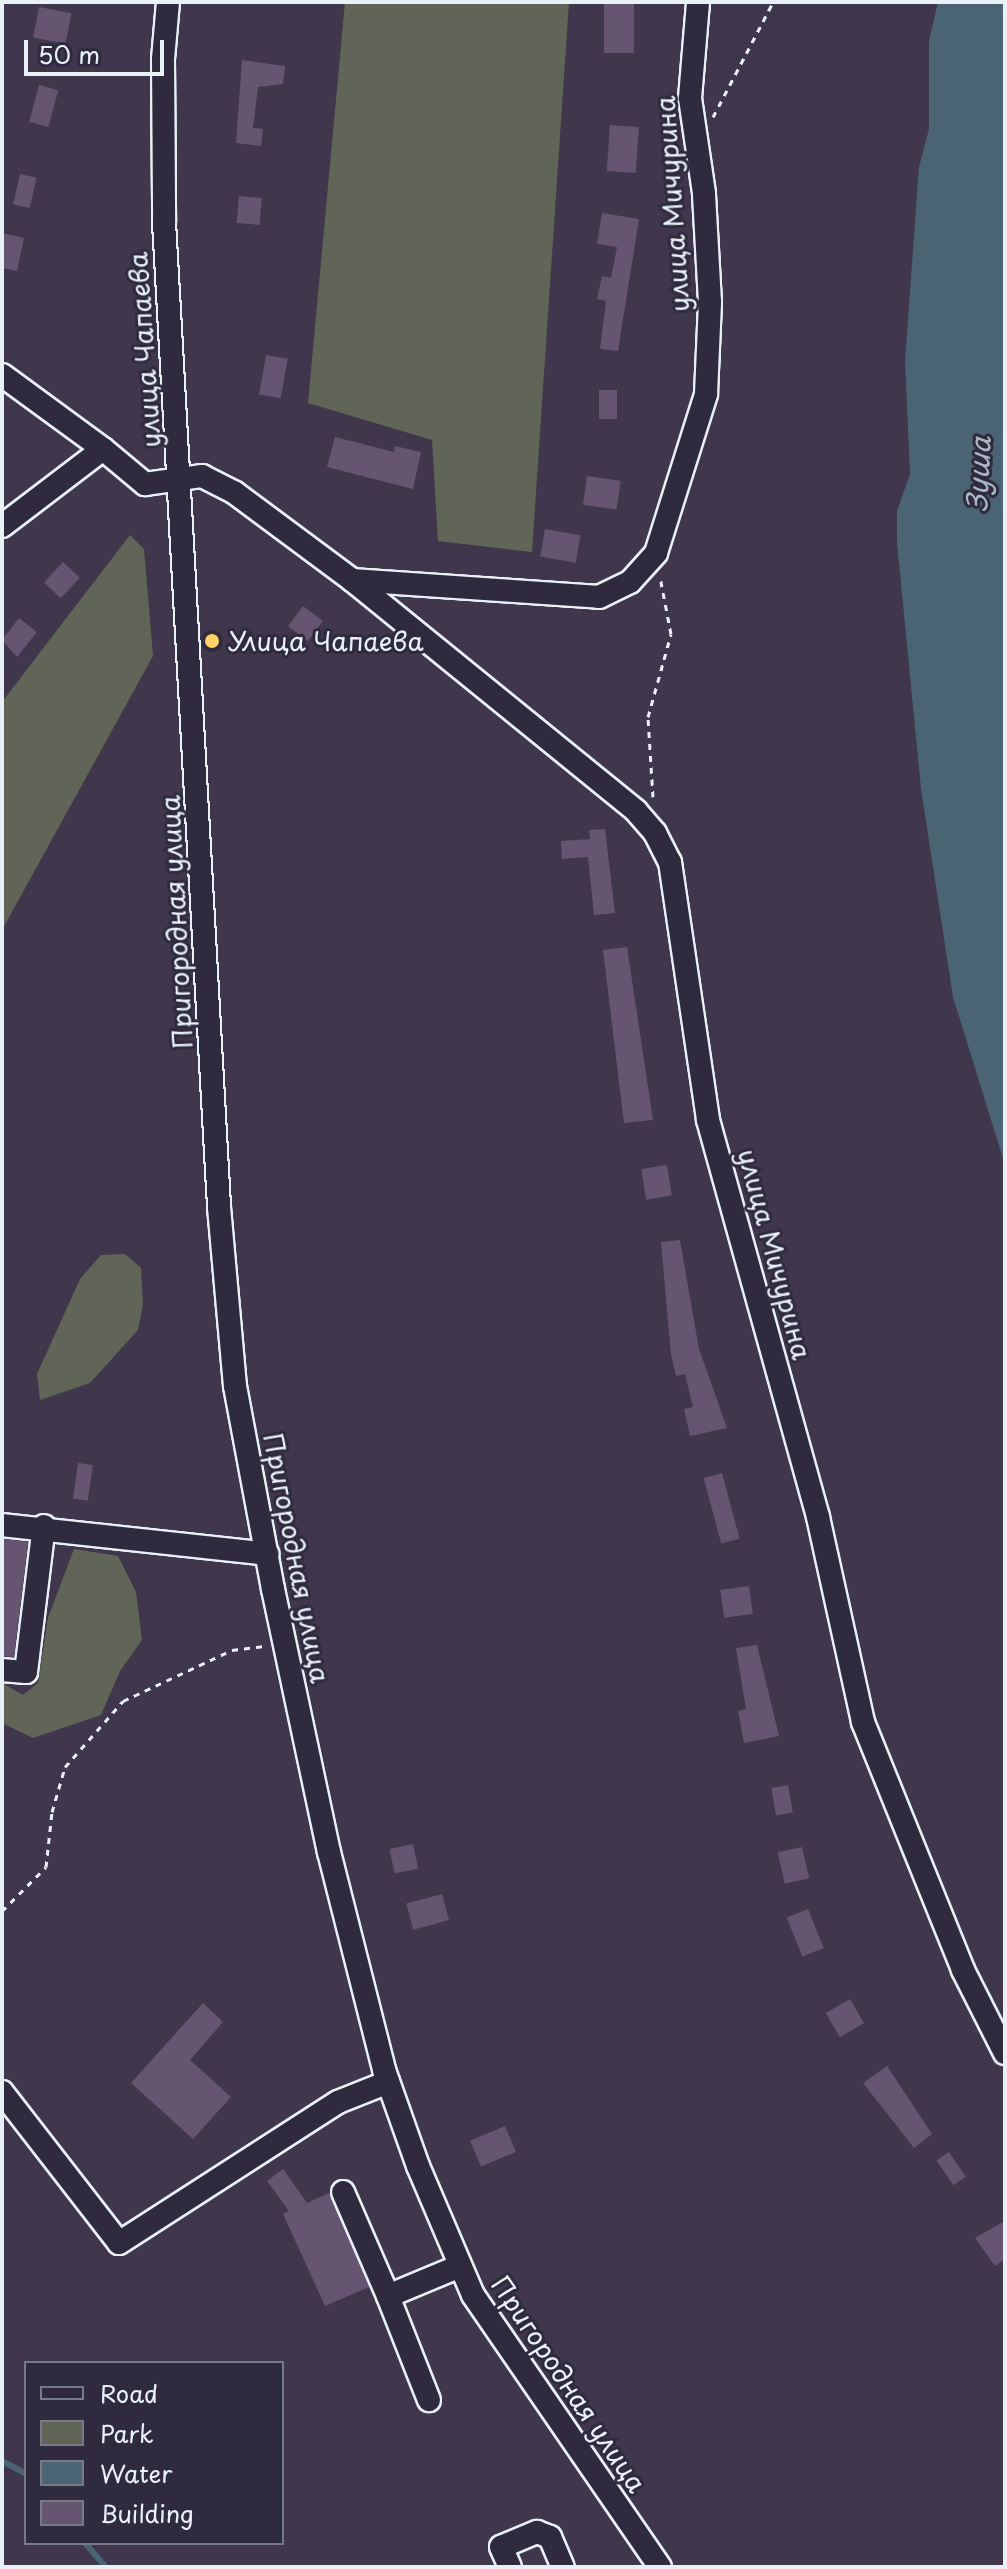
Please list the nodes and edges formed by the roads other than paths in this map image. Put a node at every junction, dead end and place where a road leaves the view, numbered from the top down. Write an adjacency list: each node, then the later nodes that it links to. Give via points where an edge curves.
1 (168, 2): 5 (street, улица Чапаева, via 164,222)
2 (698, 2): 7 (street, улица Мичурина, via 690,98 710,302 706,394 656,553 630,582 599,597)
3 (2, 375): 4 (street)
4 (103, 449): 5 (street, улица Чапаева, via 145,484); 6 (street, улица Чапаева)
5 (180, 477): 7 (street, улица Мичурина, via 202,476 235,493); 10 (street, Пригородная улица, via 219,1207 235,1386)
6 (2, 526)
7 (352, 580): 12 (street, улица Мичурина, via 655,833 670,862 708,1120 818,1517 863,1722 963,1970)
8 (2, 1525): 9 (street)
9 (44, 1526): 10 (street, via 121,1540); 11 (street, via 26,1672)
10 (267, 1554): 13 (street, Пригородная улица, via 329,1852)
11 (2, 1670)
12 (1005, 2053)
13 (388, 2082): 14 (street, via 338,2102 119,2243); 16 (street, Пригородная улица)
14 (2, 2092)
15 (343, 2192): 17 (street)
16 (460, 2266): 17 (street); 21 (street, Пригородная улица, via 502,2342)
17 (388, 2296): 18 (street)
18 (429, 2400)
19 (510, 2567): 20 (street, via 501,2547 537,2532 550,2537)
20 (563, 2567)
21 (660, 2567)

